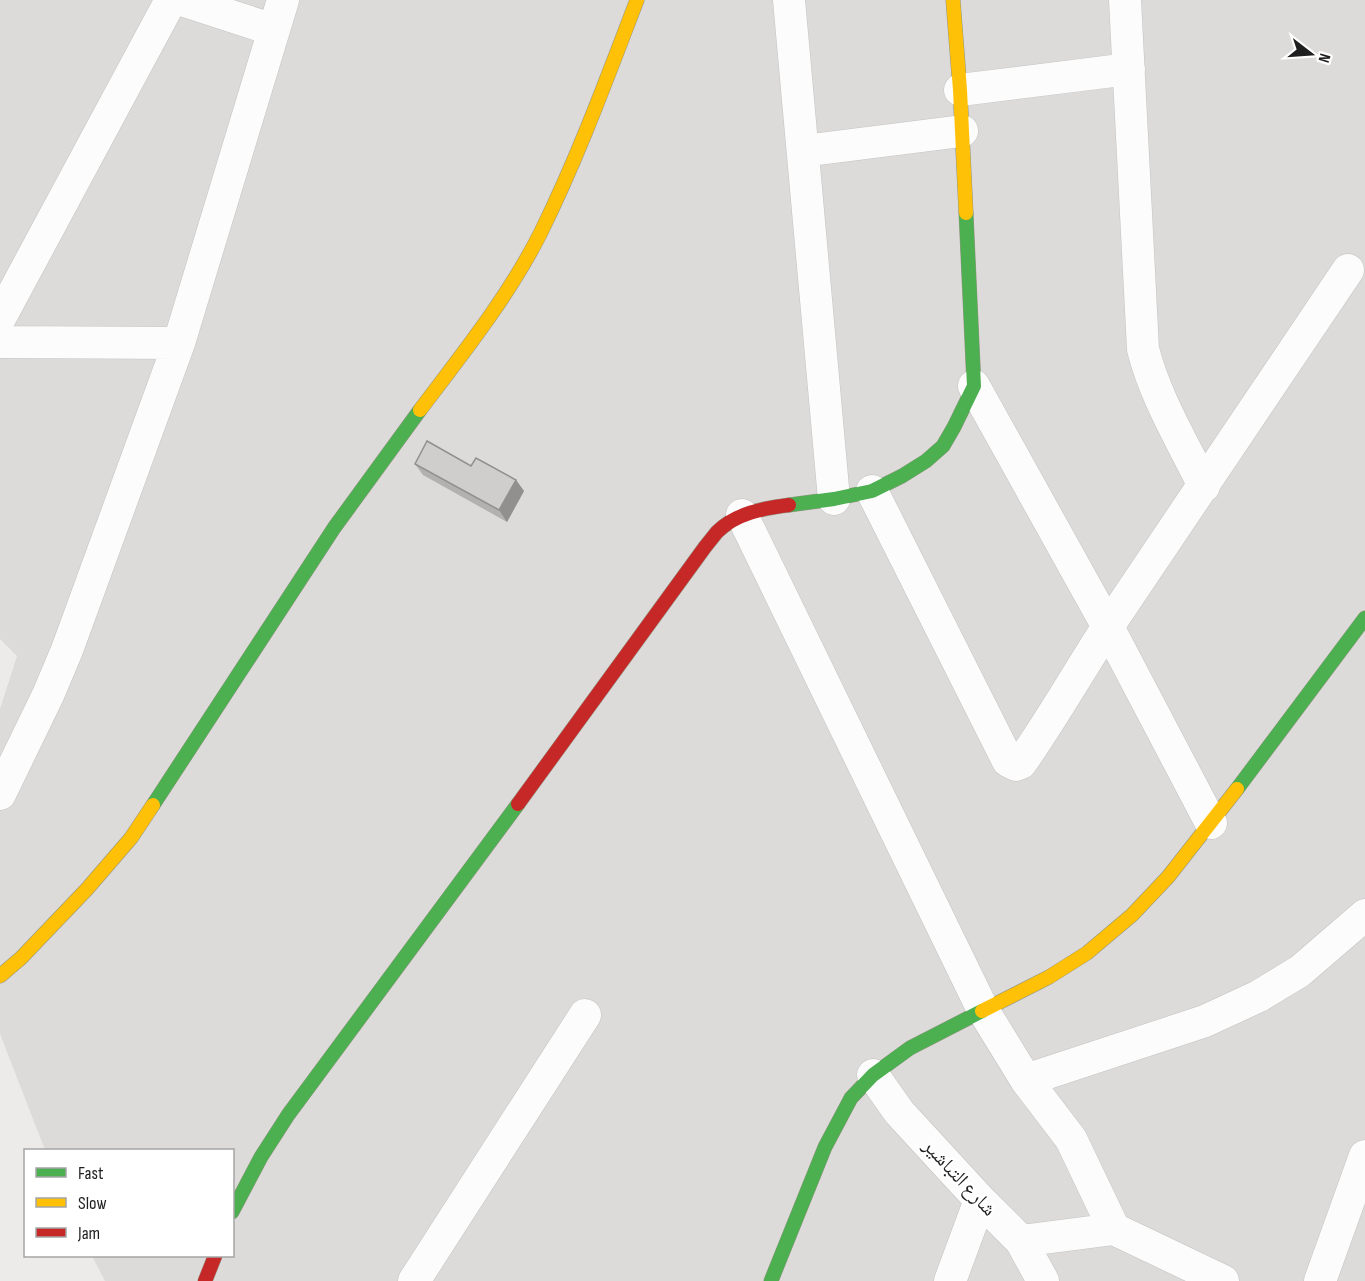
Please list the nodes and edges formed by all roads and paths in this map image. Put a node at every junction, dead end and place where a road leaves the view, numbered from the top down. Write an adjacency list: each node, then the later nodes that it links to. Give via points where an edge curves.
1 (171, 0): 14 (street)
2 (182, 0): 8 (street)
3 (283, 0): 8 (street)
4 (637, 0): 27 (street, via 575,159 540,234 500,302 334,528 131,838 98,879)
5 (789, 0): 12 (street)
6 (953, 0): 10 (street)
7 (1125, 0): 9 (street)
8 (274, 30): 16 (street)
9 (1129, 69): 10 (street); 18 (street, via 1143,349 1157,393)
10 (960, 90): 11 (street)
11 (962, 131): 12 (street); 17 (street)
12 (803, 151): 20 (street)
13 (1348, 270): 18 (street)
14 (0, 318)
15 (0, 342): 16 (street)
16 (179, 342): 24 (street, via 67,650)
17 (974, 386): 19 (street, via 943,446 926,461); 23 (street)
18 (1204, 486): 23 (street)
19 (872, 491): 20 (street); 23 (street, via 1011,764 1021,763)
20 (834, 499): 21 (street)
21 (742, 515): 28 (street); 34 (street, via 719,530 705,547 288,1115)
22 (1365, 618): 25 (street)
23 (1108, 627): 25 (street)
24 (0, 794)
25 (1211, 823): 28 (street, via 1132,915 1087,953)
26 (1365, 915): 31 (street, via 1300,970 1259,996 1205,1021)
27 (4, 966)
28 (983, 1010): 30 (street, via 910,1048); 31 (street)
29 (585, 1015): 39 (street)
30 (873, 1075): 33 (street, شارع التباشير, via 899,1112); 40 (street, via 851,1098 825,1147)
31 (1026, 1080): 35 (street, via 1071,1139)
32 (1365, 1156): 44 (street)
33 (980, 1200): 36 (street, شارع التباشير); 41 (street)
34 (234, 1208)
35 (1114, 1229): 36 (street); 43 (street)
36 (1021, 1241): 42 (street, شارع التباشير)
37 (215, 1257): 38 (street)
38 (205, 1281)
39 (414, 1281)
40 (771, 1281)
41 (950, 1281)
42 (1043, 1281)
43 (1223, 1281)
44 (1320, 1281)

